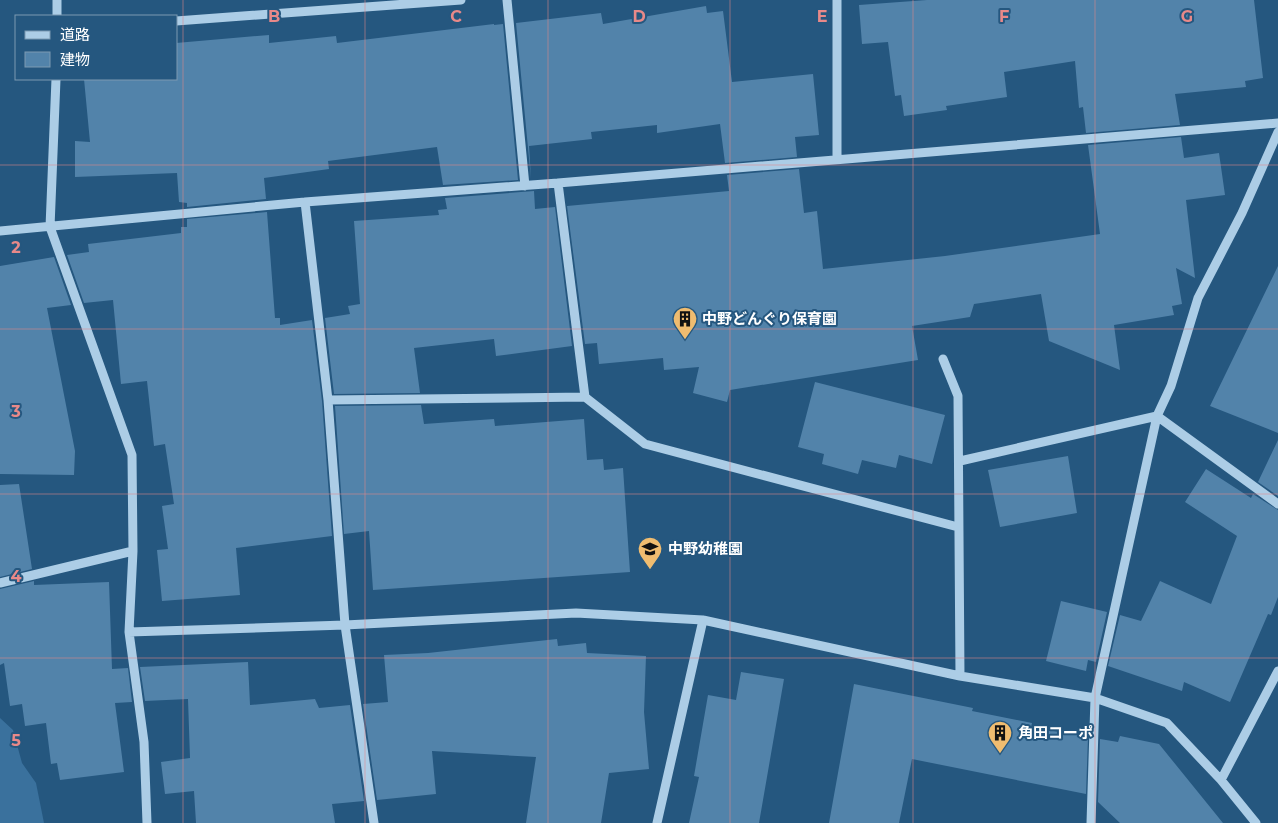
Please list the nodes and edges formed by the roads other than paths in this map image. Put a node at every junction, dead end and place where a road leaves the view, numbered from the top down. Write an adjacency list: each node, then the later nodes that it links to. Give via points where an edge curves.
1 (57, 0): 5 (street)
2 (461, 0): 6 (street)
3 (508, 0): 12 (street)
4 (837, 0): 10 (street)
5 (57, 15)
6 (178, 21)
7 (56, 80): 14 (street)
8 (1278, 123): 10 (street)
9 (1278, 132): 19 (street, via 1242,213 1198,298 1171,386)
10 (837, 160): 11 (street)
11 (558, 183): 12 (street); 17 (street)
12 (525, 186): 13 (street)
13 (306, 202): 14 (street); 18 (street)
14 (50, 227): 15 (street); 23 (street, via 132,455)
15 (0, 231)
16 (943, 359): 20 (street, via 958,396)
17 (585, 397): 18 (street); 22 (street, via 645,444)
18 (328, 400): 26 (street)
19 (1157, 416): 20 (street); 21 (street); 30 (street)
20 (960, 461): 22 (street)
21 (1278, 504)
22 (958, 527): 29 (street)
23 (133, 551): 24 (street); 27 (street)
24 (0, 582)
25 (703, 620): 26 (street, via 576,613); 29 (street); 34 (street)
26 (345, 625): 27 (street); 33 (street)
27 (130, 632): 32 (street, via 144,742)
28 (1278, 671): 31 (street)
29 (960, 676): 30 (street)
30 (1096, 698): 31 (street, via 1167,723); 35 (street)
31 (1221, 780): 36 (street)
32 (147, 823)
33 (374, 823)
34 (657, 823)
35 (1091, 823)
36 (1256, 823)

